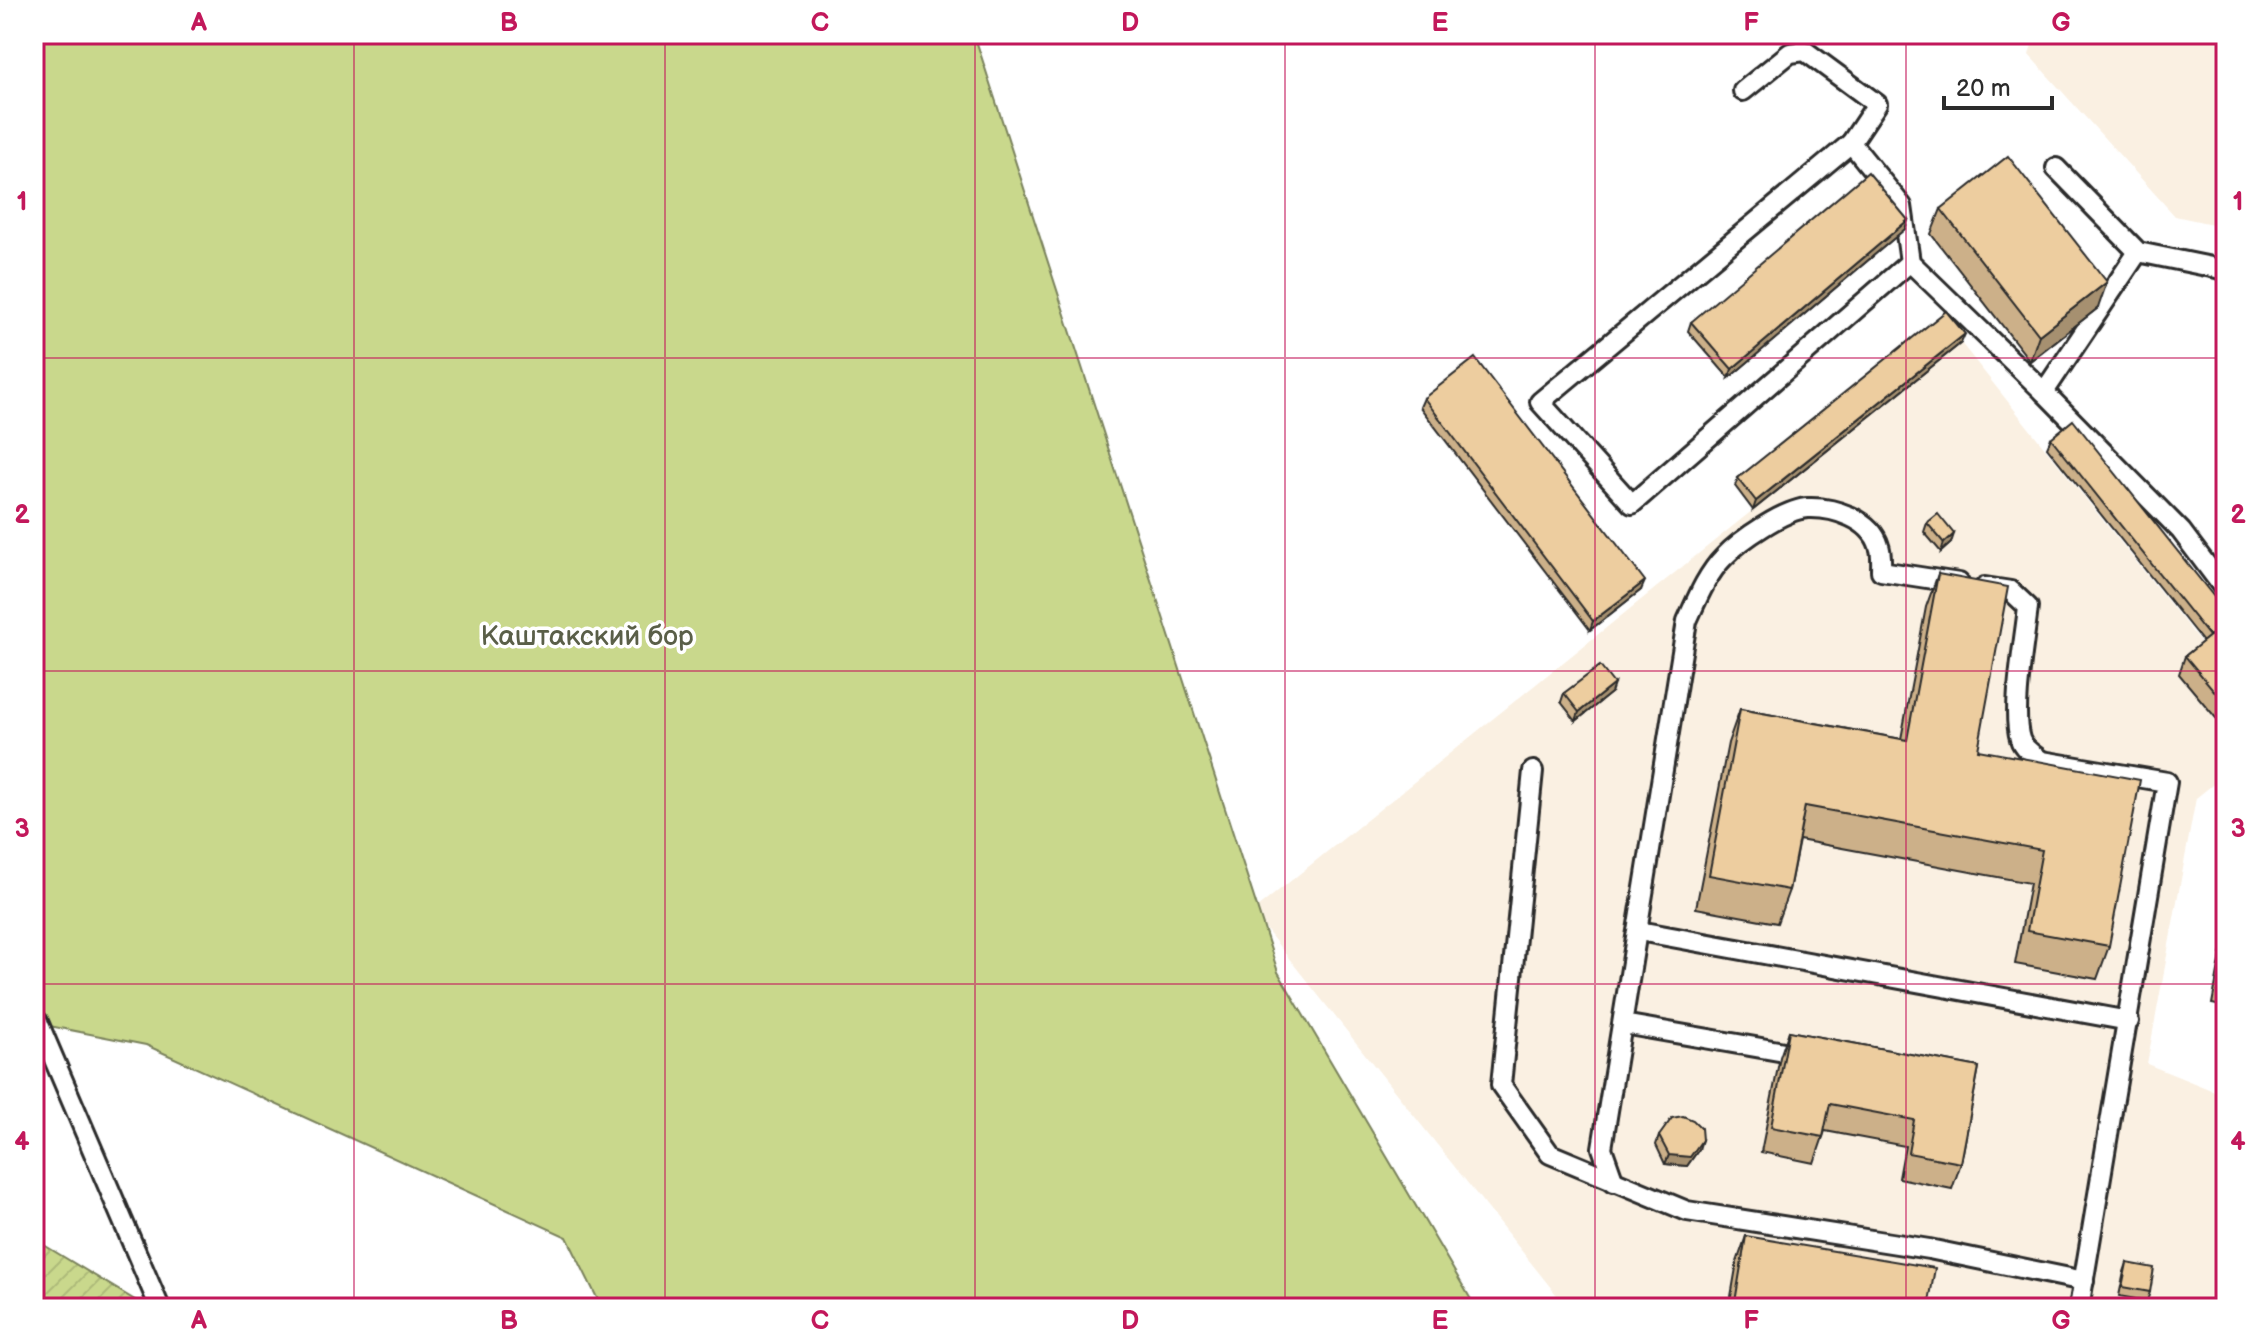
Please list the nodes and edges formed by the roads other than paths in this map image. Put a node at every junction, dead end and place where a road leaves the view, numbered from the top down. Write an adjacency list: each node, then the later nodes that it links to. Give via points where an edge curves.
1 (1743, 91): 2 (lane, via 1790,53 1805,51 1877,104)
2 (1851, 143): 5 (lane, via 1902,206); 5 (lane, via 1540,402 1632,504)
3 (2056, 168): 4 (lane)
4 (2138, 252): 6 (lane); 7 (lane)
5 (1910, 262): 7 (lane)
6 (2226, 270)
7 (2044, 392): 8 (lane, via 2181,531)
8 (2226, 591)
9 (1533, 771): 15 (lane, via 1501,1085 1550,1154)
10 (1639, 931): 11 (lane); 11 (lane, via 1687,621 1707,580 1724,556 1781,515 1807,508 1849,514 1879,545 1881,571 2011,591 2028,607 2018,719 2026,748 2042,761 2167,782); 13 (lane)
11 (2129, 1021): 16 (lane)
12 (38, 1022): 17 (lane)
13 (1623, 1024): 14 (lane); 15 (lane, via 1602,1148)
14 (1790, 1053)
15 (1614, 1182): 16 (lane, via 1687,1211 1929,1249)
16 (2084, 1281): 18 (lane)
17 (160, 1308)
18 (2079, 1308)

